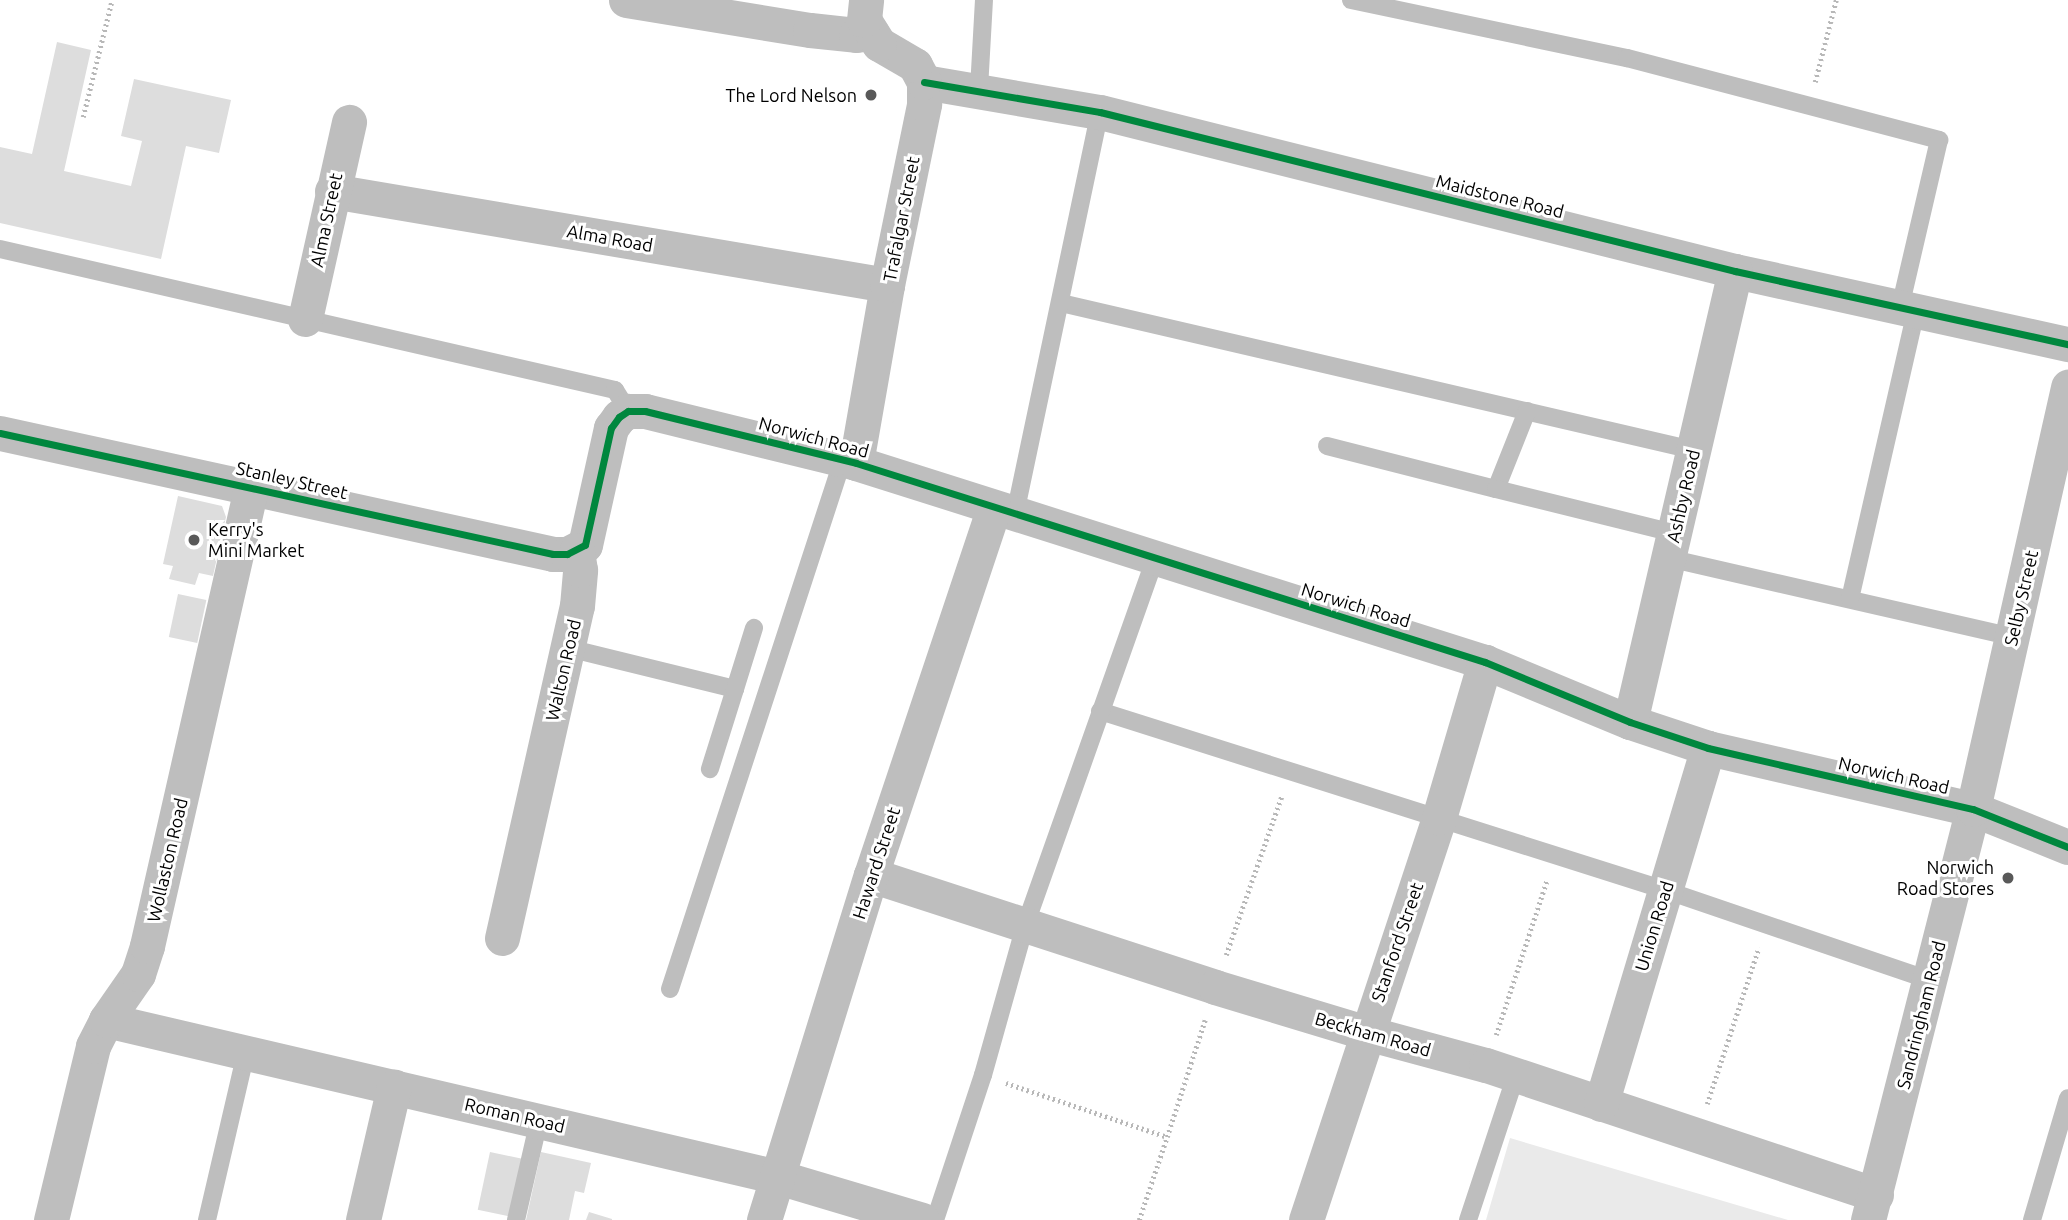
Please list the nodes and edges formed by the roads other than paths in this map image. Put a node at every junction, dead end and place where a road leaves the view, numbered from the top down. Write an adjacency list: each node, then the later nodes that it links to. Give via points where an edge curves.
1 (626, 0): 4 (street, via 856,35)
2 (984, 0): 6 (lane)
3 (1351, 0): 14 (lane, via 1627,58 1939,140)
4 (869, 17): 5 (street, via 879,44 915,65)
5 (923, 82): 6 (street, Maidstone Road); 12 (street, Trafalgar Street, via 924,104)
6 (979, 89): 7 (street, Maidstone Road)
7 (1100, 113): 11 (street, Maidstone Road); 13 (lane)
8 (349, 121): 9 (street, Alma Street)
9 (332, 191): 12 (street, Alma Road); 15 (street, Alma Street)
10 (0, 249): 15 (lane)
11 (1735, 271): 14 (street, Maidstone Road); 22 (street, Ashby Road)
12 (887, 285): 23 (street, Trafalgar Street)
13 (1061, 303): 19 (lane); 26 (lane)
14 (1908, 309): 16 (street, Maidstone Road); 30 (lane)
15 (305, 318): 18 (lane, via 615,390)
16 (2068, 344)
17 (2068, 387): 32 (street, Selby Street)
18 (628, 411): 23 (street, Norwich Road, via 645,411); 28 (street, via 611,428 589,535)
19 (1527, 411): 22 (lane); 25 (lane)
20 (0, 433): 24 (street, Stanley Street)
21 (1327, 446): 25 (lane)
22 (1693, 450): 27 (street, Ashby Road)
23 (850, 461): 26 (street, Norwich Road); 48 (lane)
24 (251, 487): 28 (street, Stanley Street, via 553,554); 49 (street, Wollaston Road, via 147,946 138,974)
25 (1496, 489): 27 (lane)
26 (1005, 511): 29 (street, Norwich Road); 43 (street, Haward Street)
27 (1671, 546): 30 (lane); 37 (street, Ashby Road)
28 (577, 550): 33 (street, Walton Road, via 578,606)
29 (1155, 558): 34 (street, Norwich Road); 36 (lane)
30 (1850, 599): 32 (lane)
31 (754, 628): 35 (lane)
32 (2012, 637): 40 (street, Selby Street)
33 (568, 648): 35 (lane); 46 (street, Walton Road)
34 (1485, 663): 37 (street, Norwich Road); 41 (street, Stanford Street)
35 (735, 689): 39 (lane)
36 (1100, 711): 41 (lane); 45 (lane)
37 (1630, 722): 38 (street, Norwich Road)
38 (1708, 748): 40 (street, Norwich Road); 44 (street, Union Road)
39 (710, 769)
40 (1973, 809): 42 (street, Norwich Road); 47 (street, Sandringham Road)
41 (1439, 818): 44 (lane); 50 (street, Stanford Street)
42 (2068, 847)
43 (871, 875): 45 (street, Beckham Road); 57 (street, Haward Street)
44 (1665, 890): 47 (lane); 55 (street, Union Road)
45 (1025, 926): 50 (street, Beckham Road); 65 (lane)
46 (502, 938)
47 (1930, 980): 58 (street, Sandringham Road)
48 (670, 989)
49 (106, 1020): 51 (street, Roman Road); 59 (street, Wollaston Road, via 93,1046)
50 (1367, 1033): 52 (street, Beckham Road); 66 (street, Stanford Street)
51 (246, 1053): 53 (street, Roman Road); 60 (lane)
52 (1501, 1070): 55 (street, Beckham Road); 67 (lane)
53 (394, 1087): 56 (street, Roman Road); 61 (street)
54 (2068, 1098): 68 (lane)
55 (1601, 1104): 58 (street, Beckham Road, via 1696,1135)
56 (539, 1120): 57 (street, Roman Road); 62 (lane)
57 (778, 1177): 63 (street, Haward Street); 64 (street, Roman Road)
58 (1872, 1207)
59 (51, 1220)
60 (207, 1220)
61 (363, 1220)
62 (516, 1220)
63 (764, 1220)
64 (922, 1220)
65 (936, 1220)
66 (1306, 1220)
67 (1468, 1220)
68 (2032, 1220)

